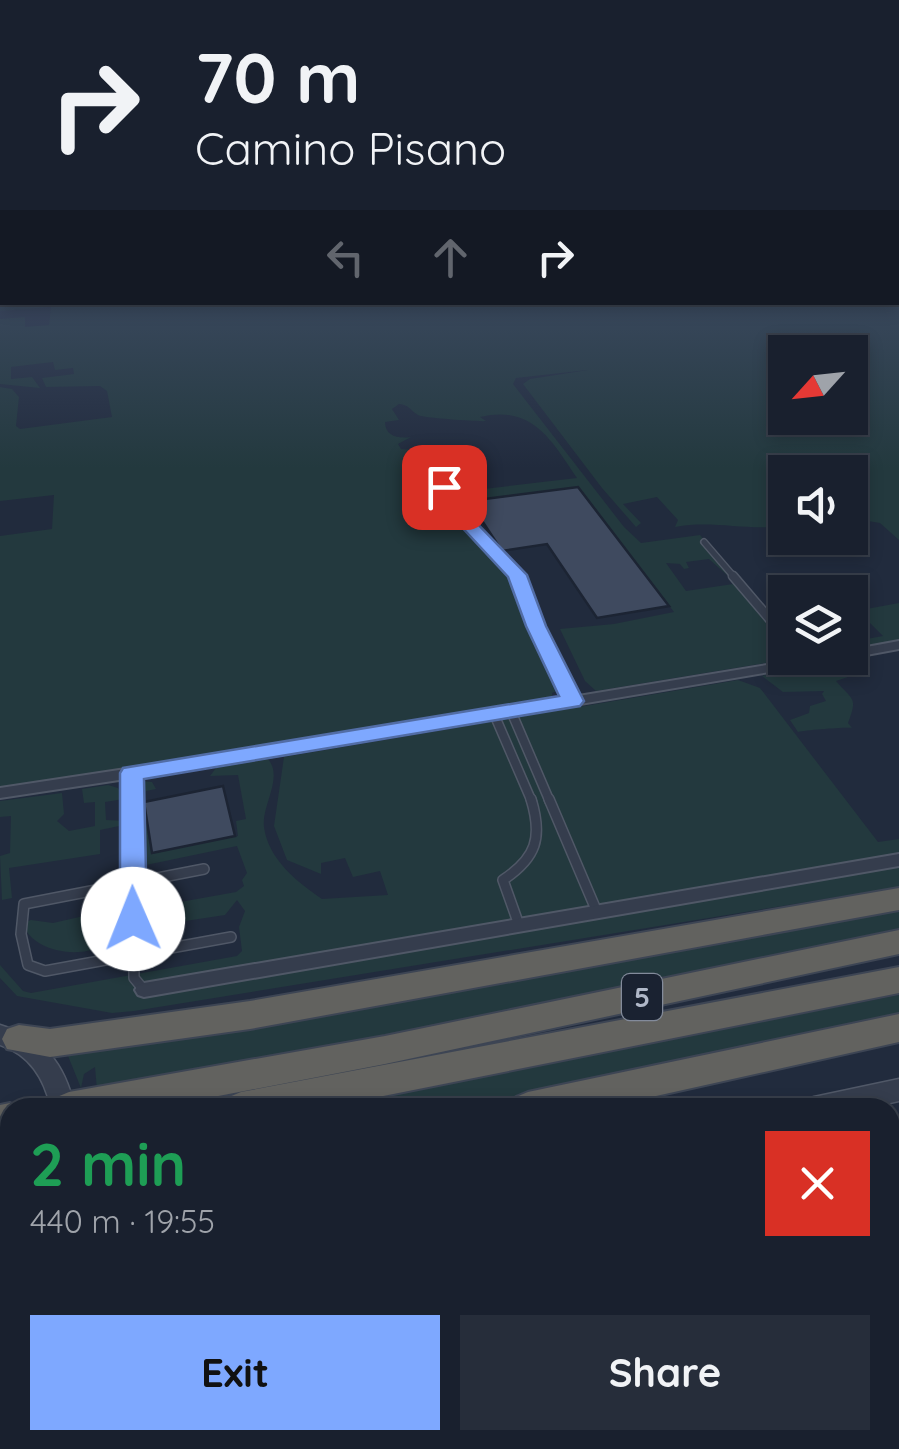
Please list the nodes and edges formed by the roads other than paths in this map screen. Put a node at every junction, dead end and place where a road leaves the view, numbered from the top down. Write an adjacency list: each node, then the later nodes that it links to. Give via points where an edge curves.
1 (425, 455): 7 (lane, via 463,518 517,575)
2 (704, 542): 3 (lane)
3 (768, 617)
4 (899, 646): 5 (street)
5 (868, 651)
6 (768, 666): 7 (street)
7 (572, 701): 8 (street)
8 (511, 711): 9 (street); 16 (lane)
9 (494, 714): 10 (street); 17 (lane, via 538,816 527,864 503,880)
10 (132, 773): 11 (street); 14 (lane)
11 (0, 793)
12 (899, 860): 16 (street)
13 (204, 870): 14 (lane)
14 (133, 883): 20 (lane); 20 (lane, via 24,904 19,919 28,965 45,971)
15 (899, 899): 24 (highway, via 250,1015 70,1041)
16 (597, 912): 17 (street)
17 (519, 925): 22 (street)
18 (230, 937): 20 (lane)
19 (899, 942): 27 (highway, 5)
20 (134, 955): 22 (lane, via 134,978)
21 (899, 980): 28 (highway, 5)
22 (144, 990)
23 (899, 1028): 29 (highway)
24 (10, 1037): 26 (street, via 38,1054)
25 (899, 1090): 30 (street)
26 (67, 1098)
27 (121, 1098)
28 (293, 1098)
29 (574, 1098)
30 (861, 1098)

